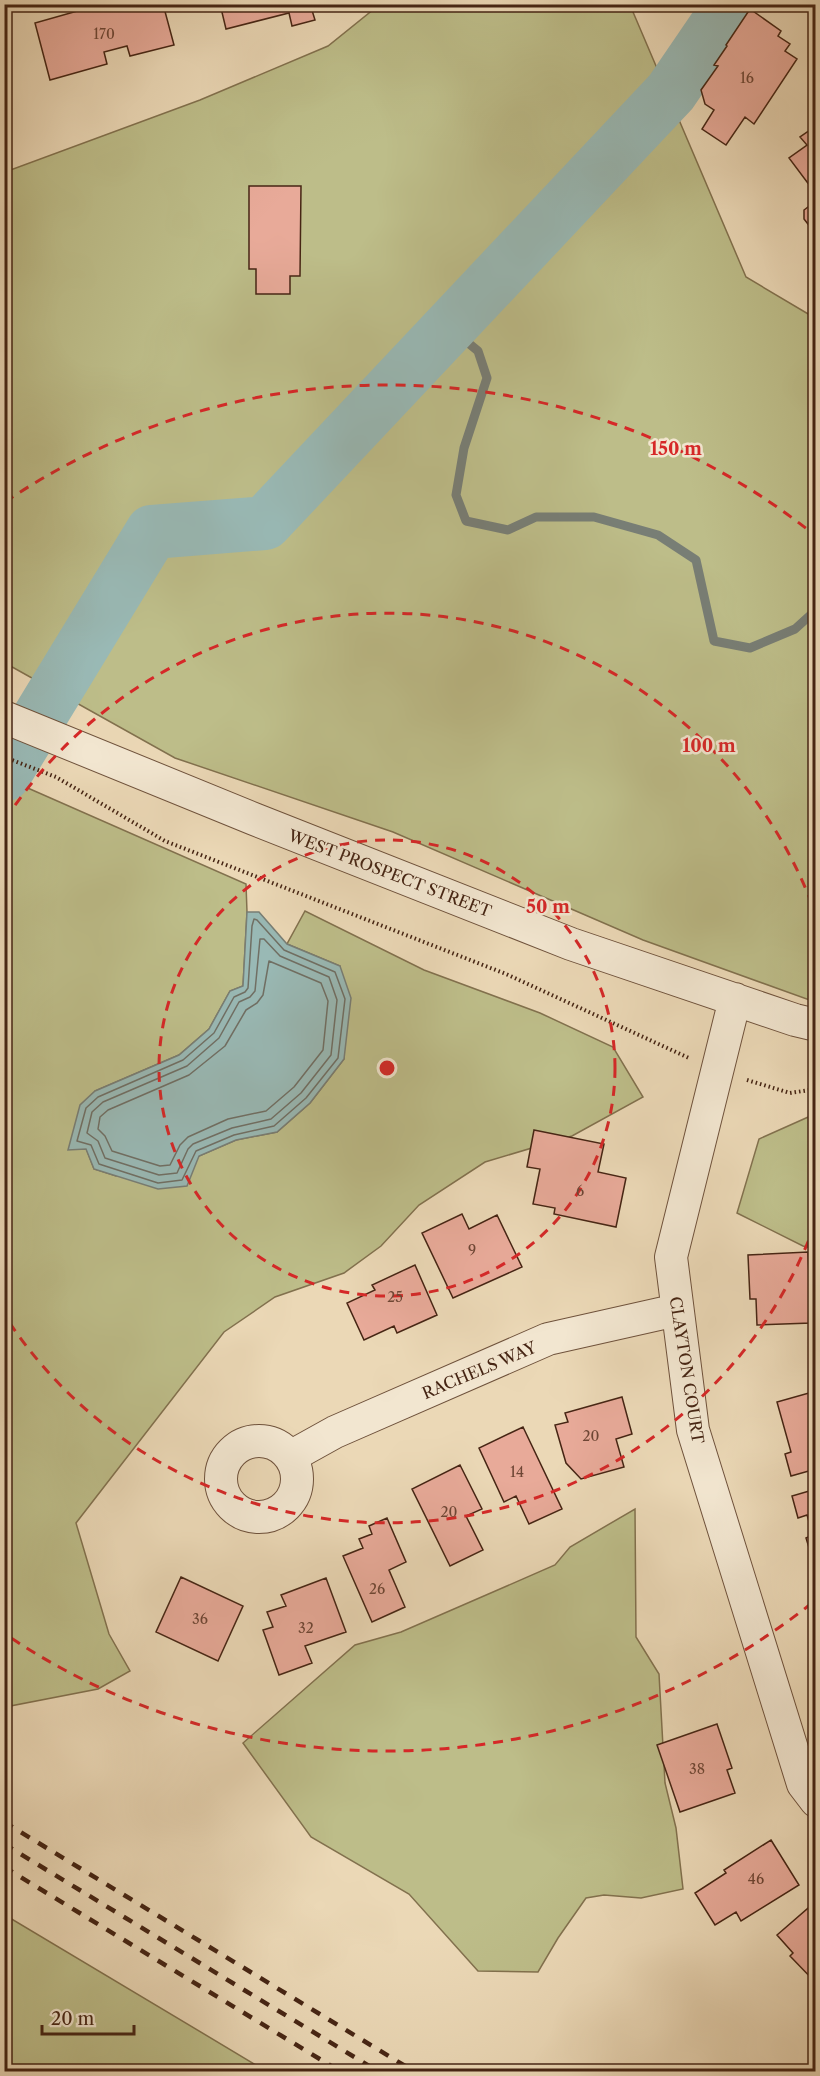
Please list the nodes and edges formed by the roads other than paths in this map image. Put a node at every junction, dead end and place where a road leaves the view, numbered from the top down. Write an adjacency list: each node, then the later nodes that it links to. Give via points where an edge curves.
1 (4, 717): 2 (street, WEST PROSPECT STREET, via 571,944)
2 (735, 999): 3 (street, WEST PROSPECT STREET); 4 (street, CLAYTON COURT, via 671,1257)
3 (816, 1025)
4 (677, 1310): 5 (street, RACHELS WAY, via 548,1340 335,1432); 6 (street, CLAYTON COURT, via 693,1430 803,1784)
5 (290, 1457)
6 (816, 1801)

